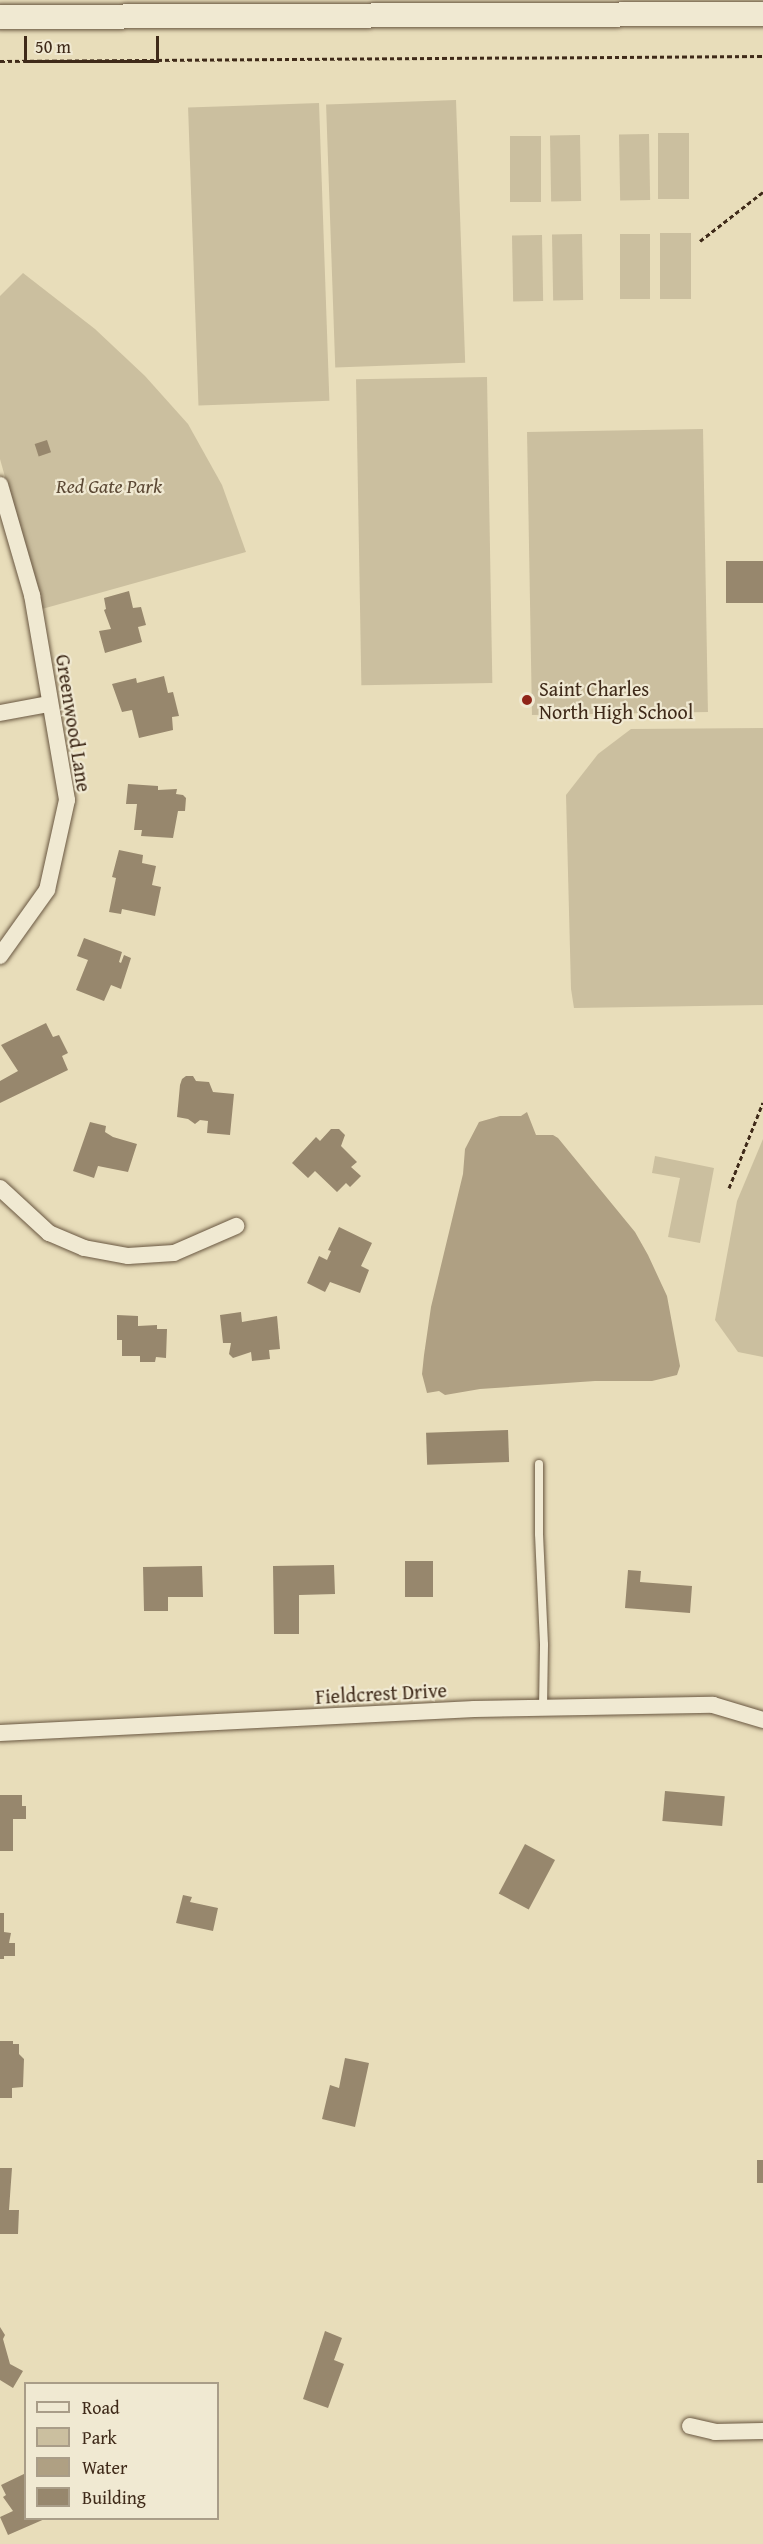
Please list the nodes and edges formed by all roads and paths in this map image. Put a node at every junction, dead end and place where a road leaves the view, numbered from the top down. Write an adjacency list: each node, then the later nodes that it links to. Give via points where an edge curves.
1 (450, 7): 2 (main road); 3 (main road)
2 (763, 14)
3 (0, 17)
4 (763, 56): 5 (path)
5 (0, 61)
6 (763, 192): 7 (path)
7 (700, 241)
8 (0, 485): 9 (street, Greenwood Lane, via 32,595)
9 (49, 704): 10 (street); 11 (street, Greenwood Lane, via 67,800 47,890)
10 (0, 713)
11 (0, 956)
12 (763, 1102): 14 (path)
13 (0, 1188): 15 (street, via 49,1233 84,1248 128,1256 174,1253)
14 (729, 1188)
15 (236, 1226)
16 (539, 1464): 17 (lane)
17 (543, 1708): 18 (street, Fieldcrest Drive, via 712,1705); 19 (street, Fieldcrest Drive)
18 (763, 1720)
19 (0, 1733)
20 (690, 2426): 21 (street, via 715,2432)
21 (763, 2431)

